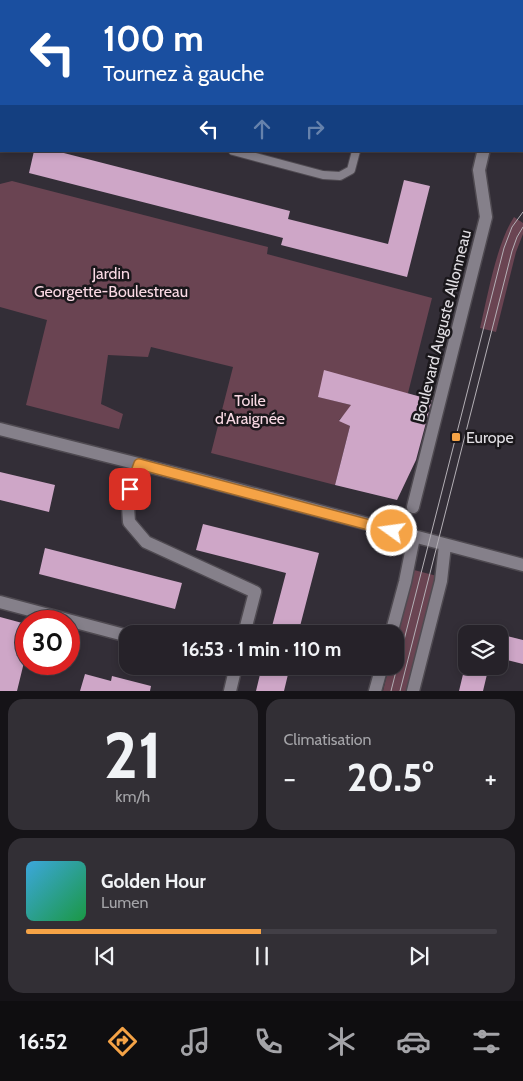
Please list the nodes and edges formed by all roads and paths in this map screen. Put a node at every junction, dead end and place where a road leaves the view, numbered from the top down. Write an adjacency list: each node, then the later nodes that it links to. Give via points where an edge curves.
1 (237, 152): 2 (lane, via 323,175 340,176 351,170)
2 (356, 152)
3 (484, 153): 6 (street, Boulevard Auguste Allonneau, via 479,170 486,217)
4 (0, 429): 5 (street)
5 (139, 464): 7 (street); 11 (street, via 130,489 129,522 146,542 255,592)
6 (413, 507)
7 (414, 537): 8 (street); 12 (street)
8 (445, 545): 9 (street); 18 (street, via 441,581)
9 (523, 565)
10 (0, 602): 13 (street)
11 (246, 625)
12 (393, 625)
13 (119, 634)
14 (233, 675): 16 (street)
15 (379, 675): 17 (street)
16 (230, 691)
17 (375, 691)
18 (413, 691)

